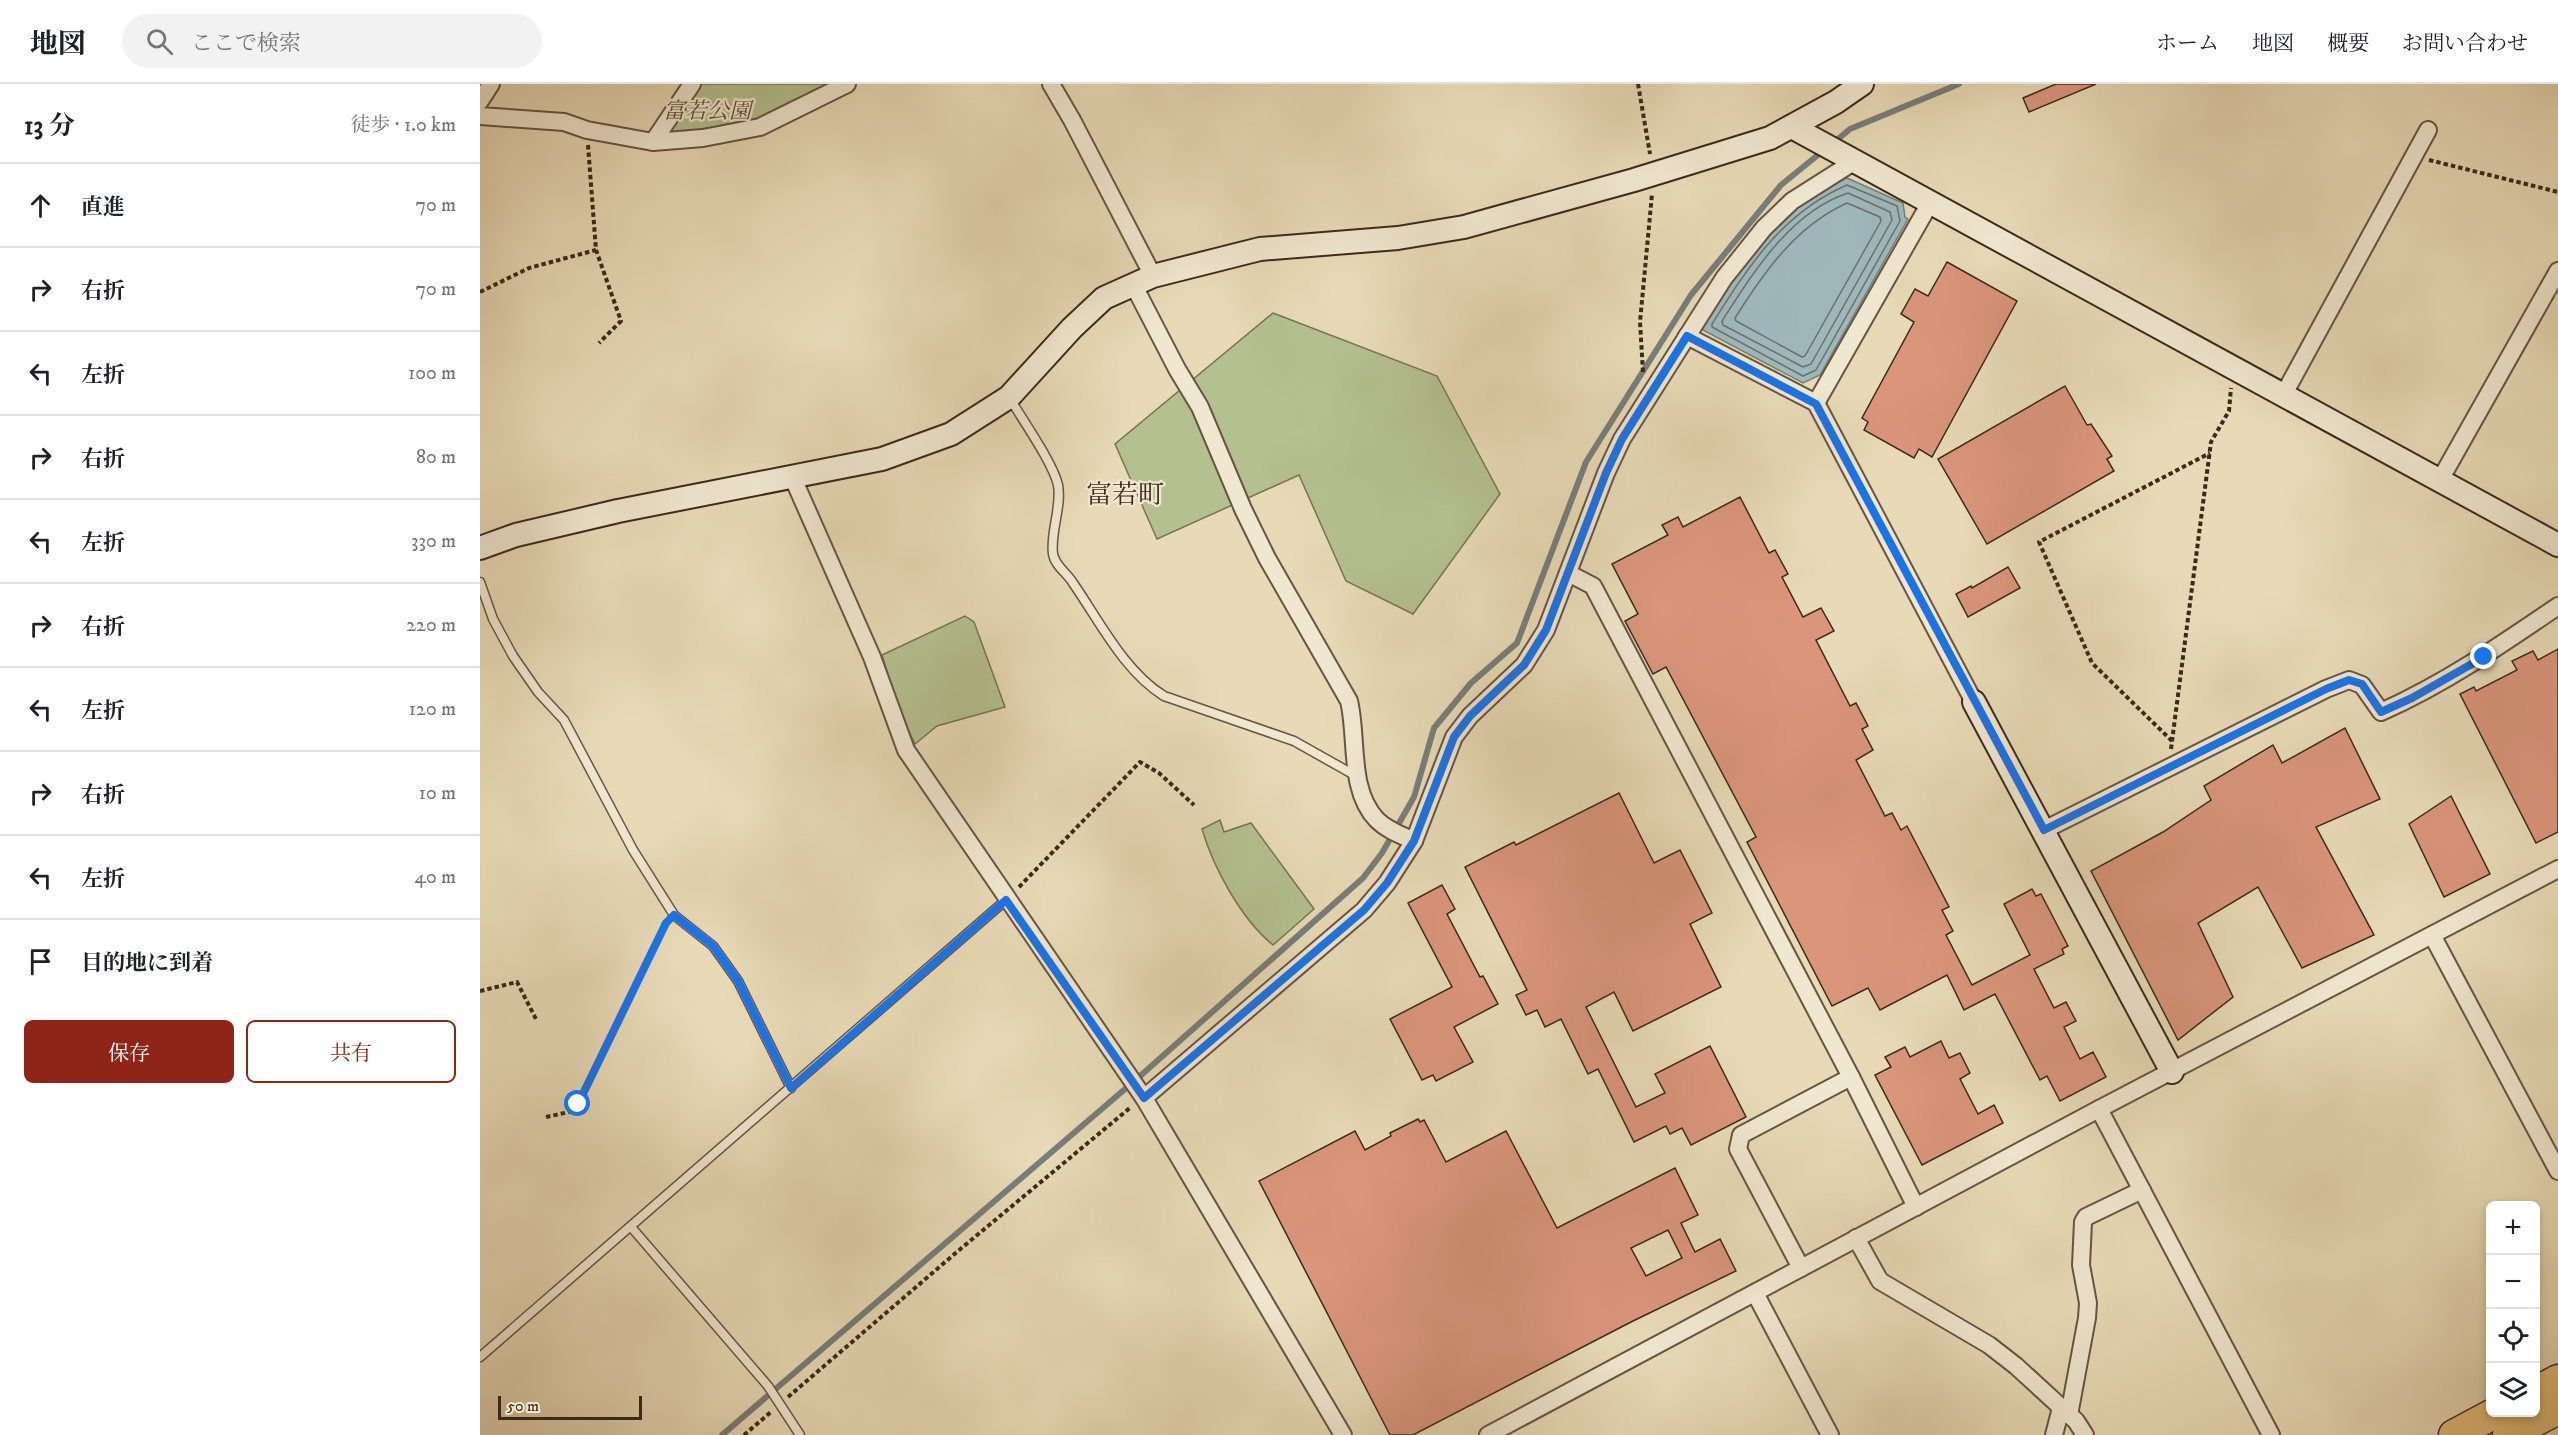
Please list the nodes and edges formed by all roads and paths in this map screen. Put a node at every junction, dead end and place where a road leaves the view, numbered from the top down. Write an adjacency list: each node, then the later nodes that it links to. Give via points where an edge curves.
1 (491, 84): 7 (street)
2 (692, 84): 12 (street)
3 (847, 84): 12 (street, via 760,127 704,138)
4 (1051, 84): 20 (street, via 1072,120)
5 (1638, 84): 15 (path)
6 (1862, 84): 9 (street)
7 (480, 101)
8 (480, 116): 10 (street, via 564,122)
9 (1792, 127): 13 (street); 15 (street, via 1770,138)
10 (587, 130): 12 (street); 18 (path)
11 (2428, 130): 14 (street)
12 (653, 142)
13 (1837, 152): 17 (street); 22 (street, via 1764,228 1724,278)
14 (2414, 156): 16 (path); 25 (street)
15 (1654, 174): 20 (street, via 1464,227 1260,249); 27 (path, via 1641,322)
16 (2558, 192)
17 (1930, 203): 24 (street); 28 (street)
18 (596, 250): 21 (path, via 529,268); 23 (path, via 621,321)
19 (2558, 271): 31 (street)
20 (1143, 280): 26 (street, via 1104,298); 40 (street, via 1177,369 1200,407 1267,558 1349,701)
21 (480, 292)
22 (1687, 336): 27 (street); 28 (street)
23 (599, 343)
24 (2233, 366): 25 (street); 29 (path, via 2229,411 2211,442)
25 (2283, 394): 31 (street)
26 (1009, 397): 30 (street, via 951,434 914,448 882,459); 40 (lane, via 1058,486 1053,553 1058,565 1117,649 1150,687 1164,696 1294,741)
27 (1645, 403): 34 (street, via 1606,473)
28 (1816, 404): 37 (street)
29 (2210, 453): 38 (path); 38 (path, via 2039,542 2092,663)
30 (792, 476): 33 (street, via 618,511 516,535); 45 (street, via 872,657 906,750)
31 (2440, 480): 32 (street)
32 (2558, 545)
33 (480, 548)
34 (1568, 573): 43 (street, via 1546,630 1524,665 1470,716 1454,737); 51 (street, via 1593,586)
35 (480, 582): 46 (lane, via 493,619 513,656 564,720 633,850)
36 (2558, 606): 39 (street, via 2484,657 2381,712 2362,684 2349,680)
37 (1974, 702): 42 (street)
38 (2172, 741): 39 (path)
39 (2169, 767): 42 (street)
40 (1358, 777): 43 (street, via 1369,810)
41 (1194, 805): 45 (path, via 1159,773 1140,762)
42 (2044, 830): 50 (street)
43 (1399, 834): 53 (street, via 1387,883 1364,910)
44 (2558, 869): 47 (street)
45 (1006, 900): 52 (lane); 53 (street)
46 (674, 915): 52 (lane, via 713,946 738,981); 55 (path, via 666,923 578,1104 569,1112)
47 (2432, 934): 50 (street); 56 (street)
48 (480, 991): 49 (path, via 517,982)
49 (537, 1021)
50 (2172, 1072): 54 (street)
51 (1851, 1077): 58 (street); 61 (street, via 1741,1135 1738,1149)
52 (791, 1088): 59 (lane)
53 (1140, 1094): 66 (path); 72 (street)
54 (2099, 1109): 57 (street); 58 (street)
55 (546, 1118)
56 (2558, 1171)
57 (2142, 1190): 68 (street, via 2083,1222 2081,1265 2087,1318); 77 (street)
58 (1916, 1207): 60 (street)
59 (632, 1228): 63 (lane); 66 (lane)
60 (1856, 1238): 61 (street); 68 (street, via 1880,1281 1989,1345)
61 (1801, 1268): 62 (street)
62 (1755, 1293): 73 (street); 74 (street)
63 (480, 1357)
64 (2558, 1380): 65 (highway)
65 (2540, 1389)
66 (779, 1401): 70 (path); 71 (lane)
67 (2558, 1409): 79 (highway)
68 (2065, 1411): 75 (street); 76 (street)
69 (2489, 1417): 78 (highway)
70 (744, 1435)
71 (800, 1435)
72 (1343, 1435)
73 (1488, 1435)
74 (1830, 1435)
75 (2054, 1435)
76 (2085, 1435)
77 (2271, 1435)
78 (2454, 1435)
79 (2508, 1435)

